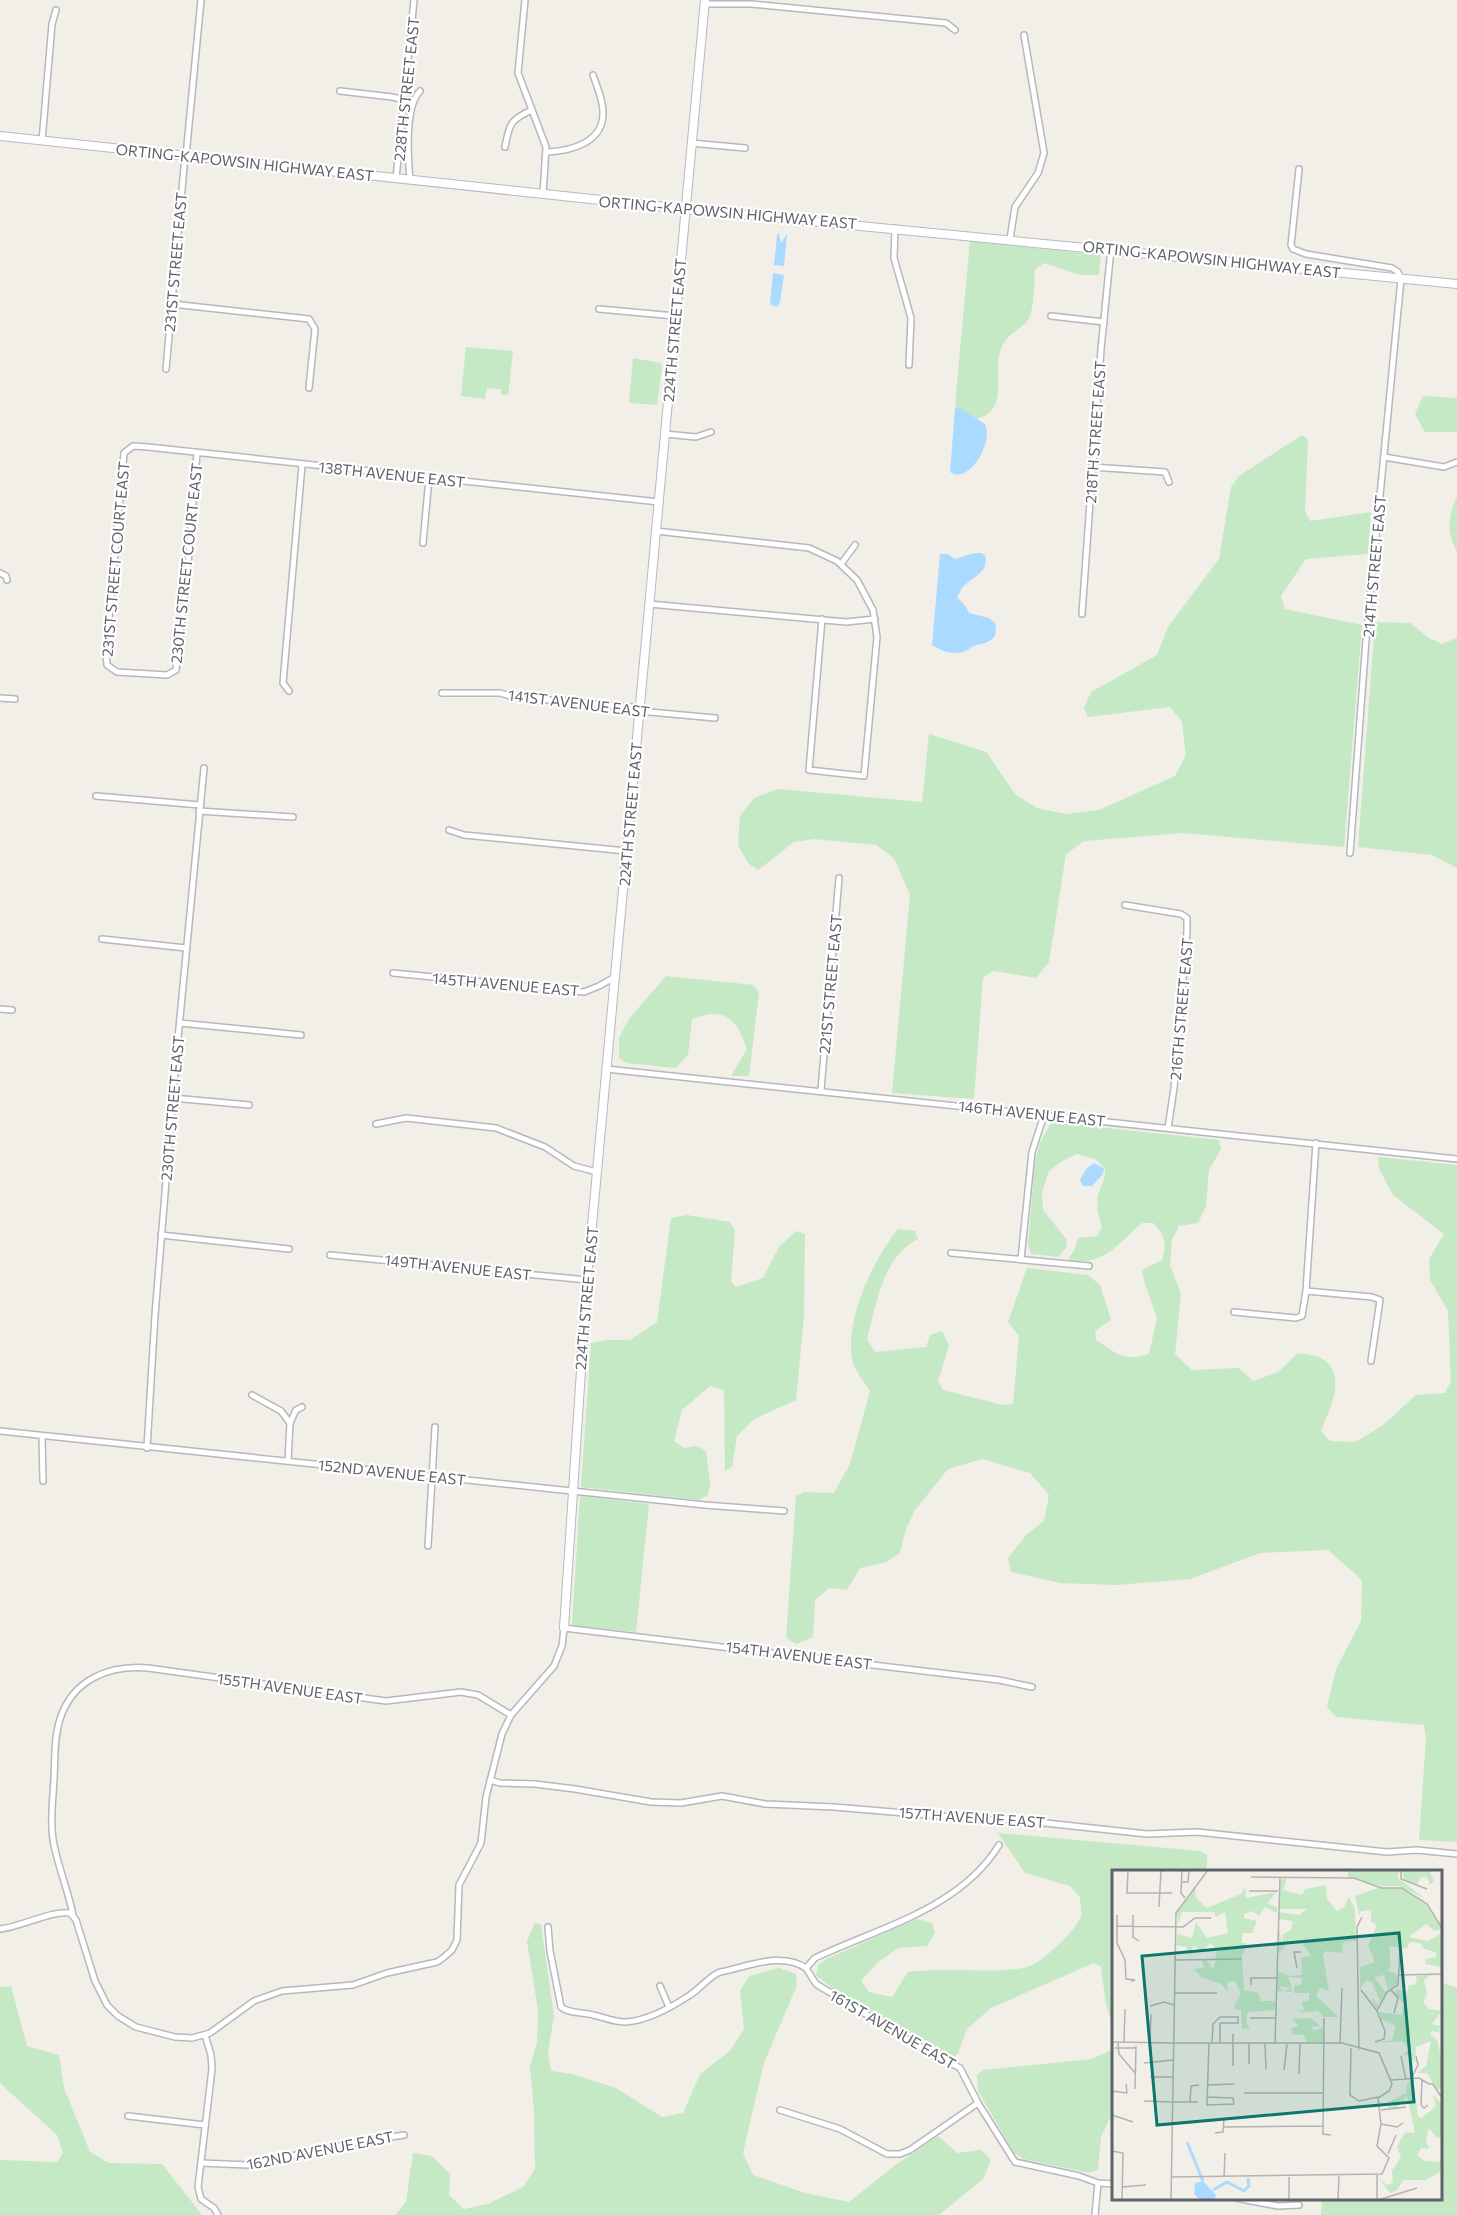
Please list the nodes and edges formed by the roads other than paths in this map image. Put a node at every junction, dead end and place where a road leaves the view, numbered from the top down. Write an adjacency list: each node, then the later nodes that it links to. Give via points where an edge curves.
1 (201, 0): 19 (street, 231ST STREET EAST)
2 (414, 0): 11 (street, 228TH STREET EAST)
3 (525, 0): 12 (street, via 518,68)
4 (705, 2): 6 (street, via 946,23); 15 (main road, 224TH STREET EAST)
5 (56, 10): 14 (street)
6 (955, 30)
7 (1024, 34): 26 (street, via 1044,153 1038,173 1015,207)
8 (593, 75): 18 (street, via 603,108 601,124 577,148)
9 (340, 91): 11 (street)
10 (420, 91): 22 (street, via 410,118)
11 (405, 100): 21 (street, 228TH STREET EAST)
12 (532, 110): 16 (street, via 514,120); 18 (street)
13 (0, 136): 14 (main road, ORTING-KAPOWSIN HIGHWAY EAST)
14 (42, 141): 19 (main road, ORTING-KAPOWSIN HIGHWAY EAST)
15 (691, 143): 17 (street); 24 (main road, 224TH STREET EAST)
16 (505, 147)
17 (745, 148)
18 (547, 152): 23 (street)
19 (185, 156): 21 (main road, ORTING-KAPOWSIN HIGHWAY EAST); 30 (street, 231ST STREET EAST)
20 (1299, 170): 28 (street, via 1293,249 1392,268)
21 (396, 178): 22 (main road, ORTING-KAPOWSIN HIGHWAY EAST)
22 (410, 180): 23 (main road, ORTING-KAPOWSIN HIGHWAY EAST)
23 (543, 194): 24 (main road, ORTING-KAPOWSIN HIGHWAY EAST)
24 (685, 209): 25 (main road, ORTING-KAPOWSIN HIGHWAY EAST); 32 (main road, 224TH STREET EAST)
25 (896, 228): 26 (main road, ORTING-KAPOWSIN HIGHWAY EAST); 35 (street, via 894,258 911,318)
26 (1010, 239): 27 (main road, ORTING-KAPOWSIN HIGHWAY EAST)
27 (1111, 249): 28 (main road, ORTING-KAPOWSIN HIGHWAY EAST); 34 (street, 218TH STREET EAST)
28 (1401, 279): 29 (main road, ORTING-KAPOWSIN HIGHWAY EAST); 42 (street, 214TH STREET EAST)
29 (1457, 284)
30 (172, 304): 36 (street, 231ST STREET EAST); 37 (street, via 311,320 315,329)
31 (598, 309): 32 (street)
32 (675, 316): 39 (main road, 224TH STREET EAST)
33 (1051, 316): 34 (street)
34 (1104, 322): 45 (street, 218TH STREET EAST)
35 (909, 365)
36 (166, 369)
37 (309, 388)
38 (711, 432): 39 (street, via 696,437)
39 (665, 434): 48 (main road, 224TH STREET EAST)
40 (126, 450): 41 (street, 138TH AVENUE EAST, via 137,446); 59 (street, 231ST STREET COURT EAST, via 106,661 117,672)
41 (197, 453): 44 (street, 138TH AVENUE EAST); 59 (street, 230TH STREET COURT EAST)
42 (1384, 457): 43 (street, via 1444,467); 72 (street, 214TH STREET EAST)
43 (1457, 462)
44 (302, 465): 46 (street, 138TH AVENUE EAST); 60 (street, via 283,683)
45 (1092, 467): 47 (street, via 1165,472); 56 (street, 218TH STREET EAST)
46 (429, 478): 48 (street, 138TH AVENUE EAST); 50 (street)
47 (1169, 482)
48 (659, 502): 49 (main road, 224TH STREET EAST)
49 (656, 531): 52 (street, via 799,546 819,551); 55 (main road, 224TH STREET EAST)
50 (423, 543)
51 (855, 546): 52 (street)
52 (841, 564): 57 (street, via 864,589)
53 (0, 573): 54 (street)
54 (7, 580)
55 (649, 604): 58 (street); 64 (main road, 224TH STREET EAST)
56 (1082, 614)
57 (875, 618): 58 (street, via 856,622); 58 (street, via 876,647 864,776 808,770)
58 (822, 620)
59 (174, 672)
60 (289, 691)
61 (442, 693): 64 (street, 141ST AVENUE EAST, via 500,693 632,707)
62 (0, 698): 63 (street)
63 (15, 699)
64 (639, 711): 65 (street, 141ST AVENUE EAST); 71 (main road, 224TH STREET EAST)
65 (715, 718)
66 (204, 768): 68 (street, 230TH STREET EAST)
67 (96, 796): 68 (street)
68 (200, 808): 69 (street); 76 (street, 230TH STREET EAST)
69 (293, 817)
70 (449, 830): 71 (street, via 464,835)
71 (626, 851): 78 (main road, 224TH STREET EAST)
72 (1350, 853)
73 (839, 879): 84 (street, 221ST STREET EAST)
74 (1125, 905): 89 (street, 216TH STREET EAST, via 1184,914 1187,918)
75 (102, 939): 76 (street)
76 (186, 948): 81 (street, 230TH STREET EAST)
77 (393, 973): 78 (street, 145TH AVENUE EAST, via 584,992)
78 (615, 976): 83 (main road, 224TH STREET EAST)
79 (0, 1009): 80 (street)
80 (12, 1010)
81 (180, 1023): 82 (street); 85 (street, 230TH STREET EAST)
82 (301, 1035)
83 (606, 1069): 84 (street, 146TH AVENUE EAST); 92 (main road, 224TH STREET EAST)
84 (821, 1090): 87 (street, 146TH AVENUE EAST)
85 (173, 1098): 86 (street); 93 (street, 230TH STREET EAST)
86 (249, 1106)
87 (1044, 1115): 89 (street, 146TH AVENUE EAST); 97 (street, via 1032,1152)
88 (376, 1124): 92 (street, via 406,1118 501,1129 545,1147 574,1166)
89 (1168, 1128): 90 (street, 146TH AVENUE EAST)
90 (1316, 1143): 91 (street, 146TH AVENUE EAST); 100 (street)
91 (1457, 1159)
92 (597, 1172): 99 (main road, 224TH STREET EAST)
93 (161, 1235): 94 (street); 109 (street, 230TH STREET EAST)
94 (289, 1249)
95 (951, 1253): 97 (street)
96 (330, 1255): 99 (street, 149TH AVENUE EAST)
97 (1021, 1258): 98 (street)
98 (1089, 1266)
99 (587, 1280): 113 (main road, 224TH STREET EAST)
100 (1306, 1292): 101 (street, via 1301,1317); 102 (street, via 1380,1300)
101 (1234, 1312)
102 (1371, 1361)
103 (252, 1395): 104 (street)
104 (284, 1414): 105 (street); 105 (street, via 288,1408 299,1409)
105 (290, 1423): 110 (street)
106 (435, 1427): 111 (street)
107 (0, 1431): 108 (street, 152ND AVENUE EAST)
108 (42, 1436): 109 (street, 152ND AVENUE EAST); 112 (street)
109 (147, 1448): 110 (street, 152ND AVENUE EAST)
110 (288, 1461): 111 (street, 152ND AVENUE EAST)
111 (433, 1476): 113 (street, 152ND AVENUE EAST); 115 (street)
112 (43, 1481)
113 (573, 1490): 114 (street, 152ND AVENUE EAST); 116 (main road, 224TH STREET EAST)
114 (784, 1511)
115 (428, 1546)
116 (564, 1628): 117 (street, 154TH AVENUE EAST, via 988,1679); 118 (street, via 554,1666)
117 (1032, 1688)
118 (511, 1715): 119 (street); 122 (street, 155TH AVENUE EAST, via 478,1695 461,1692 386,1701 130,1667 94,1677 72,1697 58,1730 54,1845)
119 (490, 1780): 121 (street, 157TH AVENUE EAST, via 659,1802 681,1803 722,1796 765,1804 1008,1819 1147,1834 1214,1833 1387,1852); 128 (street, via 481,1842 459,1885 458,1936 447,1955 437,1962 352,1985 293,1989 259,1999)
120 (999, 1845): 125 (street, via 990,1861 952,1893 815,1958)
121 (1457, 1854)
122 (73, 1915): 124 (street, via 59,1913); 128 (street, via 98,1990 118,2016 144,2031 162,2035)
123 (548, 1927): 127 (street, via 563,2009 625,2022)
124 (0, 1929)
125 (807, 1968): 127 (street, via 788,1961 770,1961 720,1972); 129 (street, 161ST AVENUE EAST, via 816,1984 957,2065)
126 (660, 1986): 127 (street)
127 (669, 2007)
128 (205, 2035): 132 (street, via 212,2069)
129 (978, 2103): 130 (street, via 900,2154 883,2152 840,2129); 135 (street, 161ST AVENUE EAST, via 1015,2162)
130 (780, 2110)
131 (128, 2116): 132 (street)
132 (205, 2125): 134 (street)
133 (404, 2135): 134 (street, 162ND AVENUE EAST, via 248,2165)
134 (201, 2163): 139 (street, via 200,2195)
135 (1098, 2183): 136 (street, 161ST AVENUE EAST); 140 (street)
136 (1112, 2184)
137 (1242, 2200): 138 (street)
138 (1299, 2205)
139 (218, 2215)
140 (1095, 2215)

